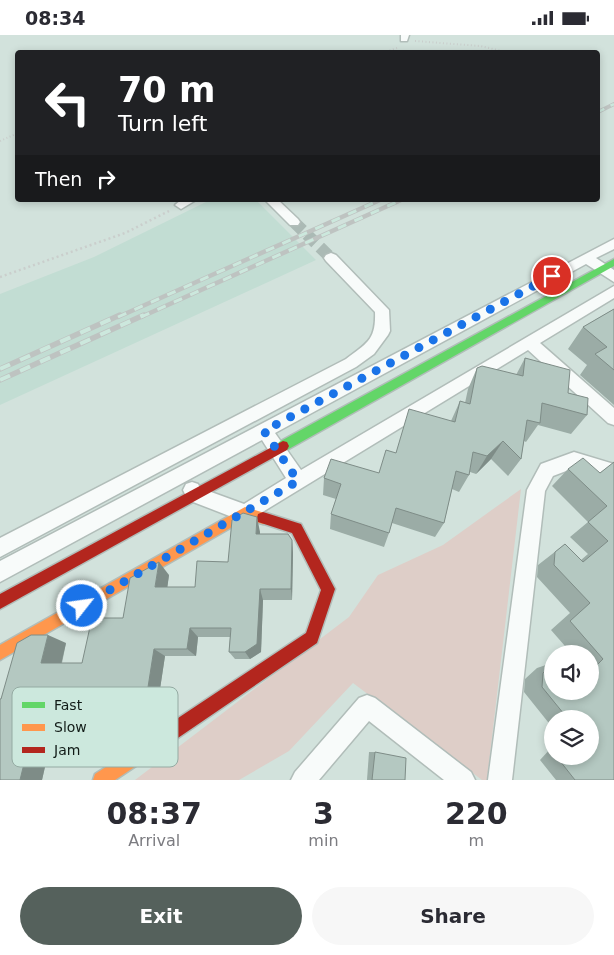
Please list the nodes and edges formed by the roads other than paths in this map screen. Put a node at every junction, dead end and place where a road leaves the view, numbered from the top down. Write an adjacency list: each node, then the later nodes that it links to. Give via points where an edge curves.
1 (273, 202): 2 (street)
2 (294, 221)
3 (614, 243): 5 (street)
4 (331, 258): 18 (street, via 382,310 383,331 369,350 351,363)
5 (586, 258): 6 (street); 11 (street)
6 (608, 265): 7 (street); 12 (street)
7 (614, 277)
8 (614, 291): 9 (street)
9 (529, 342): 10 (street); 15 (street)
10 (614, 418)
11 (264, 431): 12 (street); 14 (street)
12 (277, 449): 15 (street); 16 (street)
13 (614, 472): 27 (street, via 574,461 547,470 536,489)
14 (183, 474): 16 (street); 19 (street)
15 (298, 481): 17 (street)
16 (194, 495): 17 (street); 20 (street)
17 (245, 513): 21 (street); 22 (street, via 296,528 328,589 312,637)
18 (0, 548)
19 (0, 573)
20 (0, 602)
21 (0, 653)
22 (178, 728)
23 (120, 767): 24 (street)
24 (101, 780)
25 (302, 780): 26 (street, via 367,706)
26 (463, 780)
27 (500, 780)

